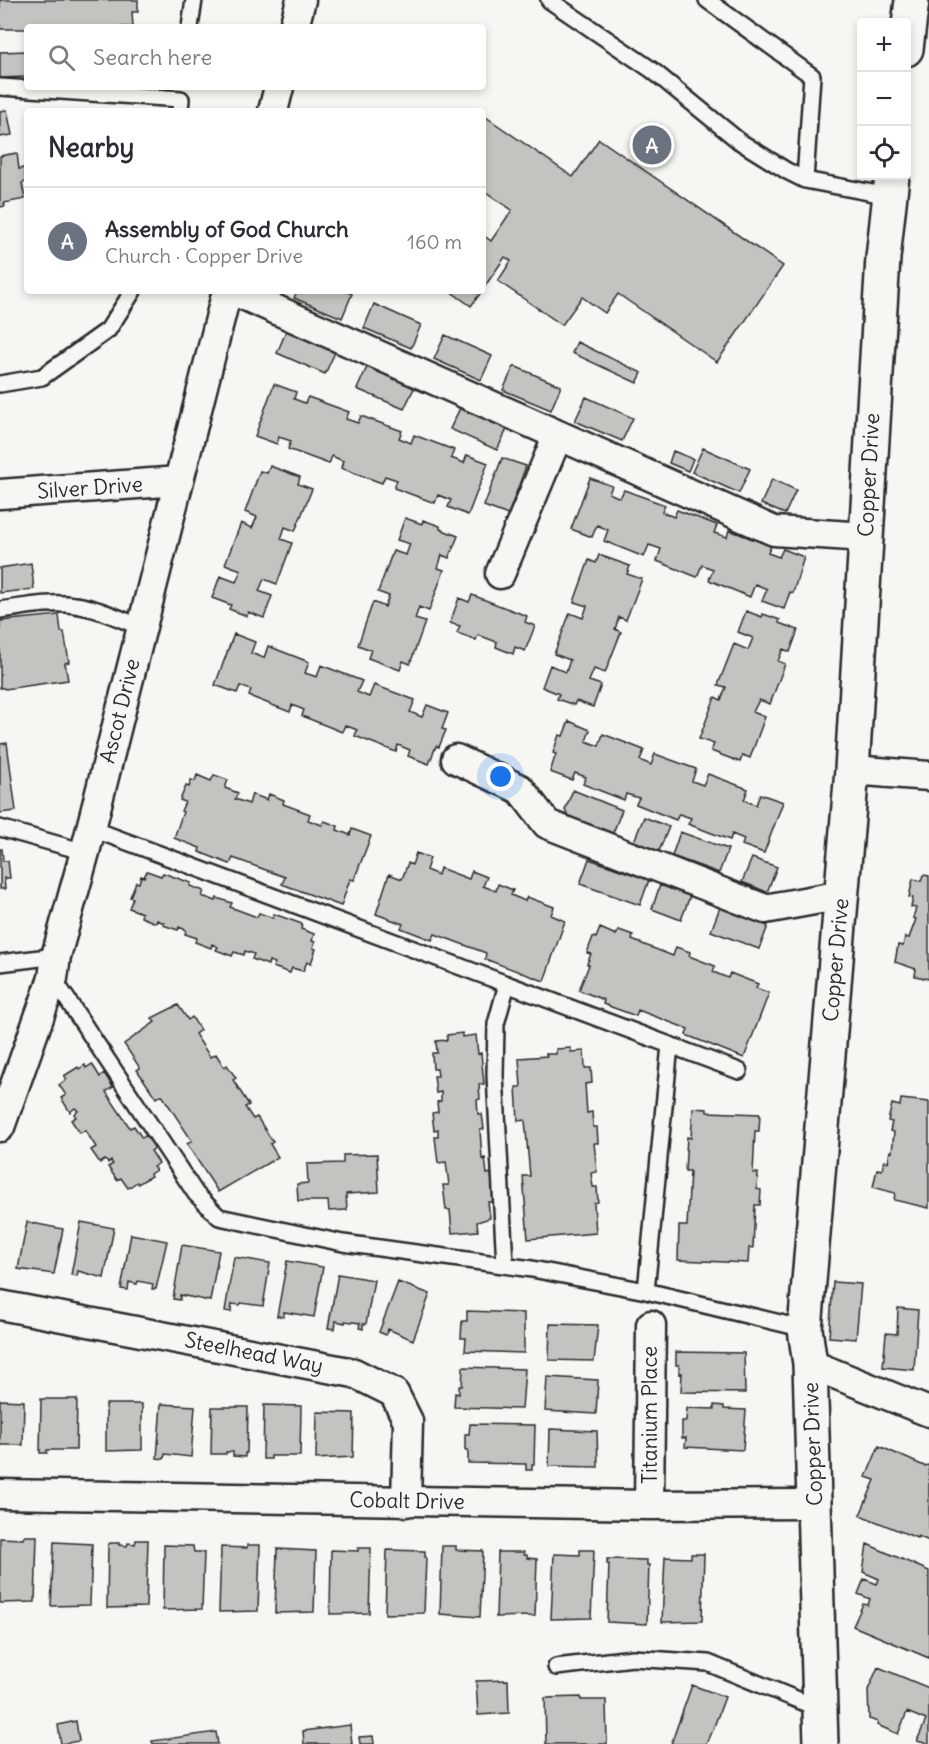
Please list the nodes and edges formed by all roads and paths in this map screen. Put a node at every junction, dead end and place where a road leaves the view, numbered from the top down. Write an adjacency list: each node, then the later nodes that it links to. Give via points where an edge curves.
1 (194, 0): 7 (lane)
2 (301, 0): 8 (street)
3 (549, 0): 15 (lane, via 652,70 739,141)
4 (707, 0): 15 (lane, via 812,76)
5 (912, 0): 6 (street)
6 (910, 18)
7 (190, 24)
8 (295, 24)
9 (0, 87): 10 (lane)
10 (24, 89)
11 (45, 90): 13 (lane)
12 (278, 90): 14 (street)
13 (181, 99)
14 (274, 108)
15 (805, 180): 16 (lane)
16 (891, 186): 24 (street, Copper Drive)
17 (131, 294): 20 (lane, via 108,330 42,377)
18 (226, 294): 22 (street, Ascot Drive)
19 (241, 294): 21 (street)
20 (0, 384)
21 (558, 435): 24 (street, via 774,531); 25 (street)
22 (179, 481): 23 (street, Silver Drive); 27 (street, Ascot Drive)
23 (0, 494)
24 (866, 537): 29 (street, Copper Drive)
25 (500, 574)
26 (0, 610): 27 (lane, via 53,603 75,605)
27 (141, 627): 32 (street, Ascot Drive)
28 (456, 759): 33 (street, via 520,789 547,824 765,909)
29 (852, 770): 30 (street); 33 (street, Copper Drive)
30 (929, 776)
31 (0, 828): 32 (lane)
32 (87, 840): 35 (street, Ascot Drive); 36 (lane)
33 (842, 895): 44 (street, Copper Drive)
34 (0, 963): 35 (lane)
35 (55, 967): 39 (street, Ascot Drive); 40 (lane, via 196,1194 219,1216 343,1243)
36 (507, 984): 37 (lane); 40 (lane, via 496,1024 495,1075)
37 (670, 1045): 38 (lane); 41 (lane)
38 (739, 1071)
39 (0, 1126)
40 (505, 1265): 41 (lane)
41 (646, 1291): 44 (lane)
42 (0, 1305): 48 (street, Steelhead Way, via 354,1373 394,1393 408,1421)
43 (651, 1325): 50 (street, Titanium Place)
44 (805, 1329): 45 (street, Copper Drive)
45 (810, 1364): 46 (street); 49 (street, Copper Drive)
46 (929, 1412)
47 (0, 1494): 48 (street, Cobalt Drive)
48 (406, 1502): 50 (street, Cobalt Drive)
49 (814, 1504): 50 (street, Cobalt Drive); 52 (street, Copper Drive)
50 (649, 1505)
51 (556, 1667): 52 (lane, via 633,1658 708,1663)
52 (820, 1709): 53 (street, Copper Drive)
53 (821, 1744)

